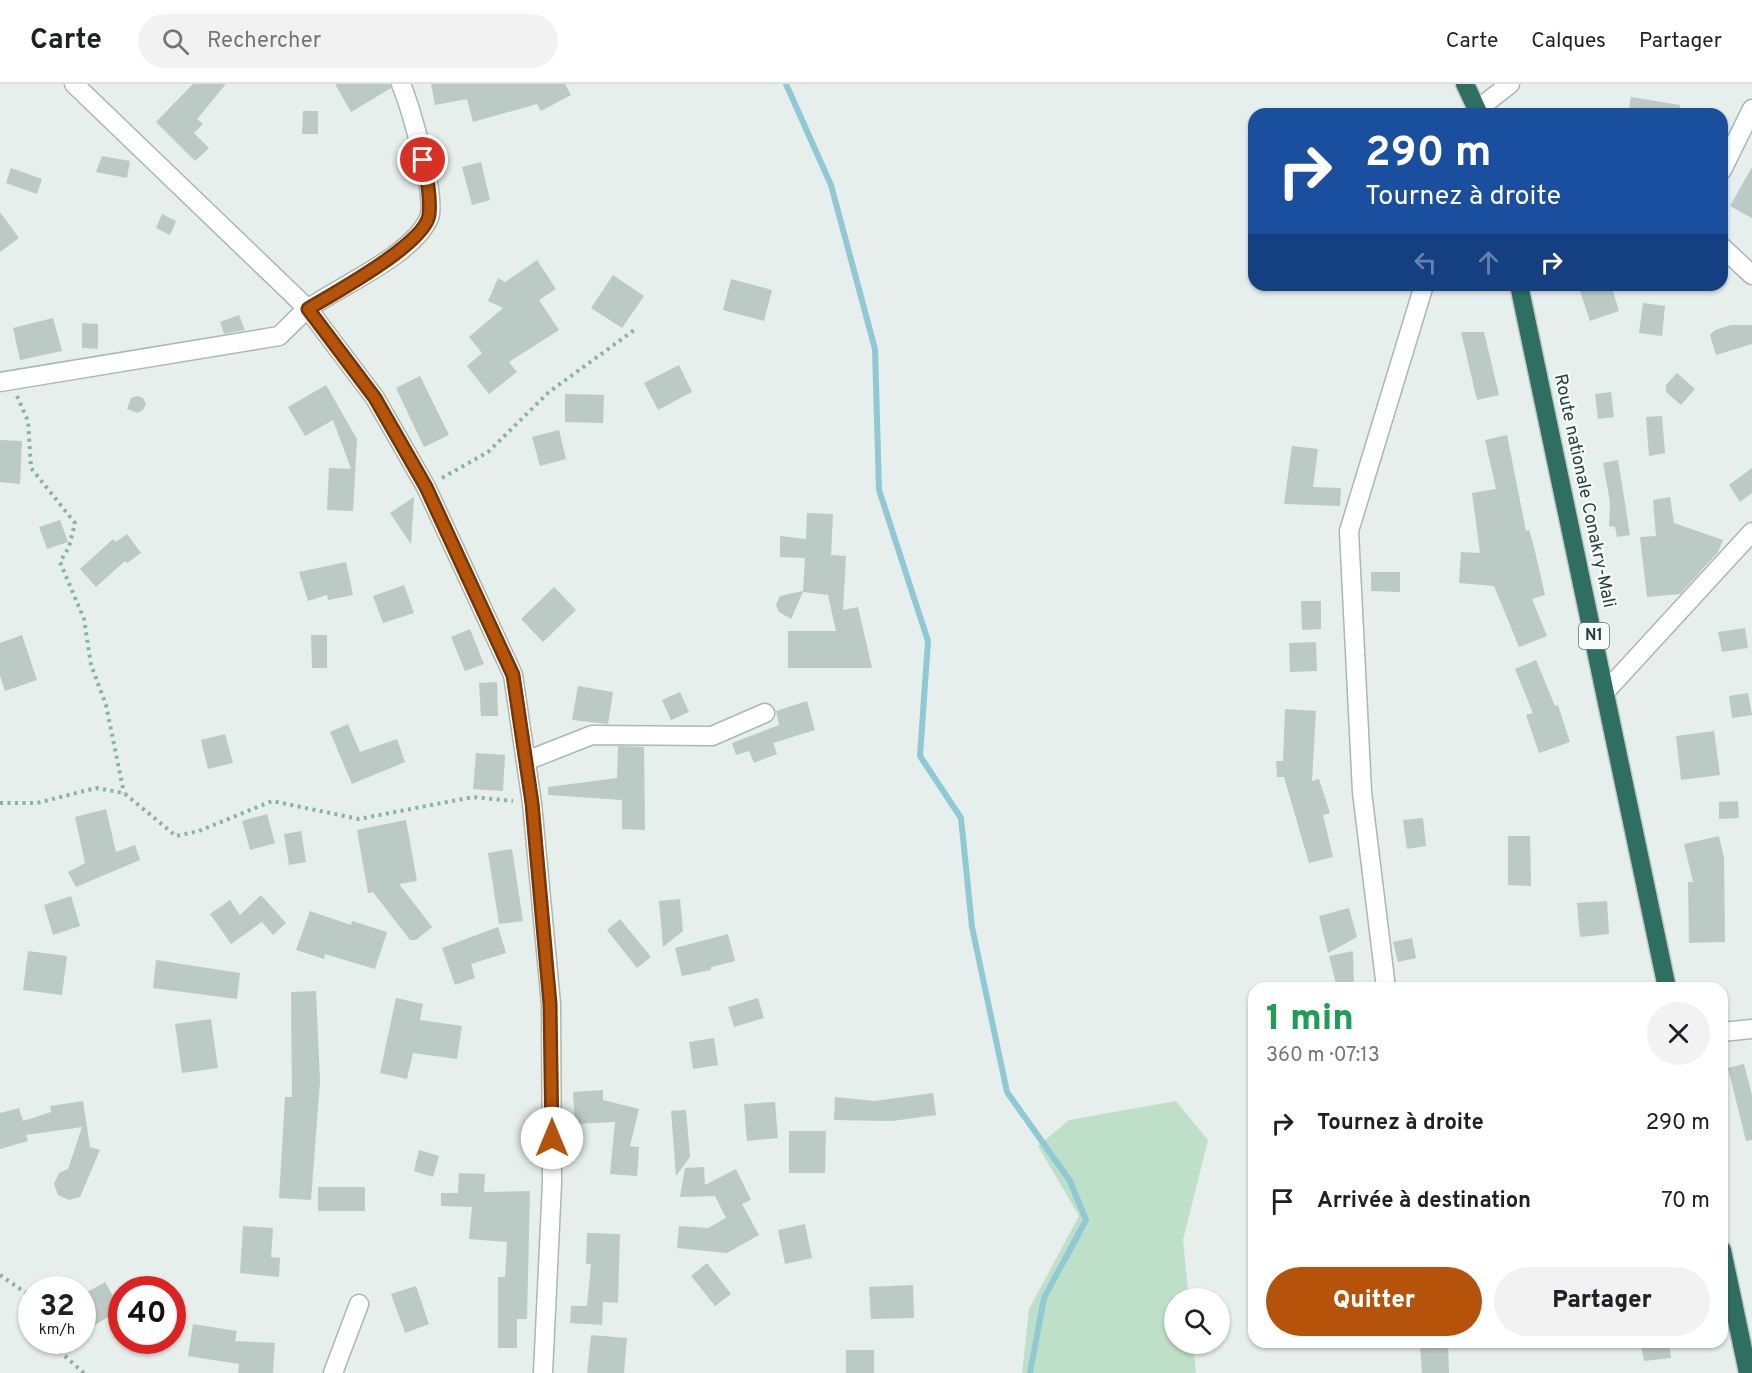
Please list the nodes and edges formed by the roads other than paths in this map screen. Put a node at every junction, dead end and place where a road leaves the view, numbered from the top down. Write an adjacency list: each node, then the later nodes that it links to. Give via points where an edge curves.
1 (74, 84): 13 (street)
2 (401, 84): 13 (street, via 428,180 429,217 406,248)
3 (1465, 84): 5 (highway)
4 (1510, 84): 6 (street)
5 (1477, 108)
6 (1485, 108)
7 (1752, 109): 8 (street)
8 (1728, 158)
9 (1728, 253): 10 (street)
10 (1752, 275)
11 (1422, 291): 19 (street, via 1349,531 1362,792)
12 (1520, 291): 16 (highway, Route nationale Conakry-Mali / N1)
13 (308, 309): 14 (street, via 279,336); 18 (street, via 375,398 426,487 513,675)
14 (5, 381)
15 (1752, 532): 16 (street)
16 (1606, 691): 20 (highway, Route nationale Conakry-Mali / N1)
17 (765, 712): 18 (street, via 712,736 592,735)
18 (526, 761): 26 (street, via 550,1004 552,1183)
19 (1385, 982)
20 (1666, 982)
21 (1752, 1029): 22 (street)
22 (1728, 1031)
23 (1728, 1278): 27 (highway)
24 (359, 1304): 25 (street)
25 (333, 1373)
26 (543, 1373)
27 (1748, 1373)

